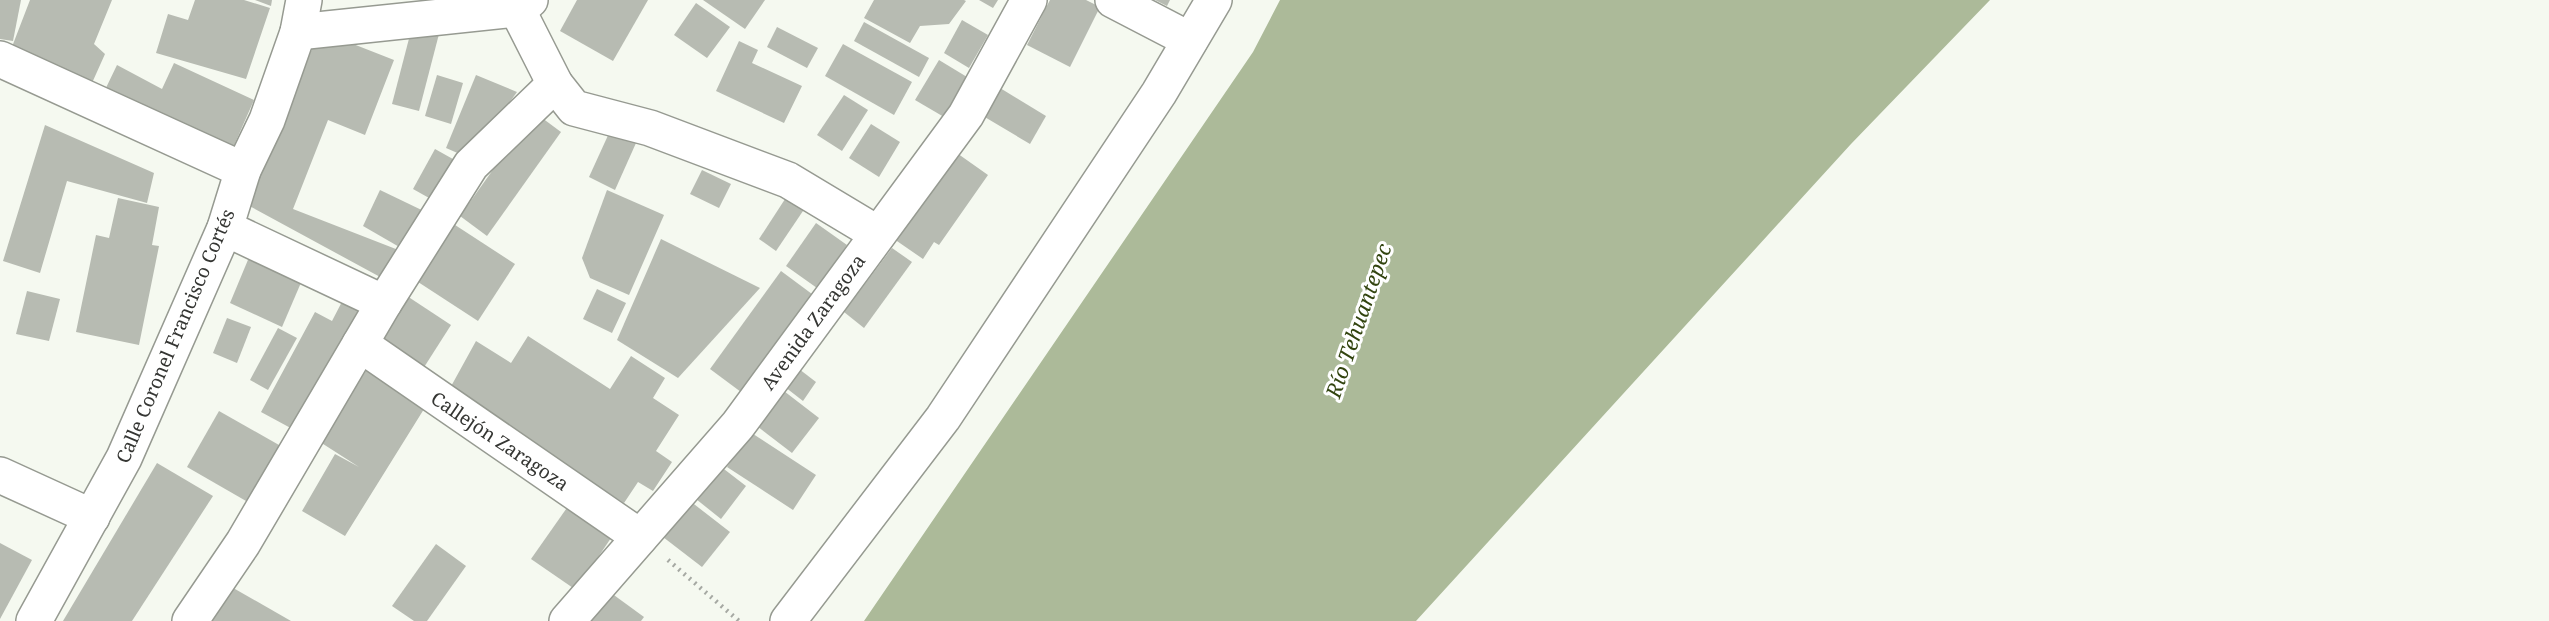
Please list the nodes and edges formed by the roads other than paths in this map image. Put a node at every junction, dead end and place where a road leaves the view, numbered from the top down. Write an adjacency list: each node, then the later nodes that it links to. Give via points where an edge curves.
1 (1029, 0): 11 (street, Avenida Zaragoza, via 967,115)
2 (1113, 0): 6 (street)
3 (1213, 0): 6 (street)
4 (524, 4): 5 (street); 8 (street)
5 (301, 16): 9 (street, Calle Coronel Francisco Cortés, via 267,120)
6 (1190, 40): 20 (street, via 943,418)
7 (0, 59): 9 (street)
8 (555, 84): 11 (street, via 574,108 650,128 788,180); 12 (street, via 471,165)
9 (243, 170): 10 (street, Calle Coronel Francisco Cortés)
10 (225, 228): 12 (street); 15 (street, Calle Coronel Francisco Cortés, via 124,458)
11 (878, 234): 16 (street, Avenida Zaragoza, via 738,425)
12 (384, 303): 13 (street)
13 (360, 345): 16 (street, Callejón Zaragoza); 18 (street, via 243,543)
14 (0, 475): 15 (street)
15 (92, 517): 17 (street, Calle Coronel Francisco Cortés)
16 (640, 537): 19 (street, Avenida Zaragoza)
17 (34, 621)
18 (190, 621)
19 (567, 621)
20 (788, 621)

